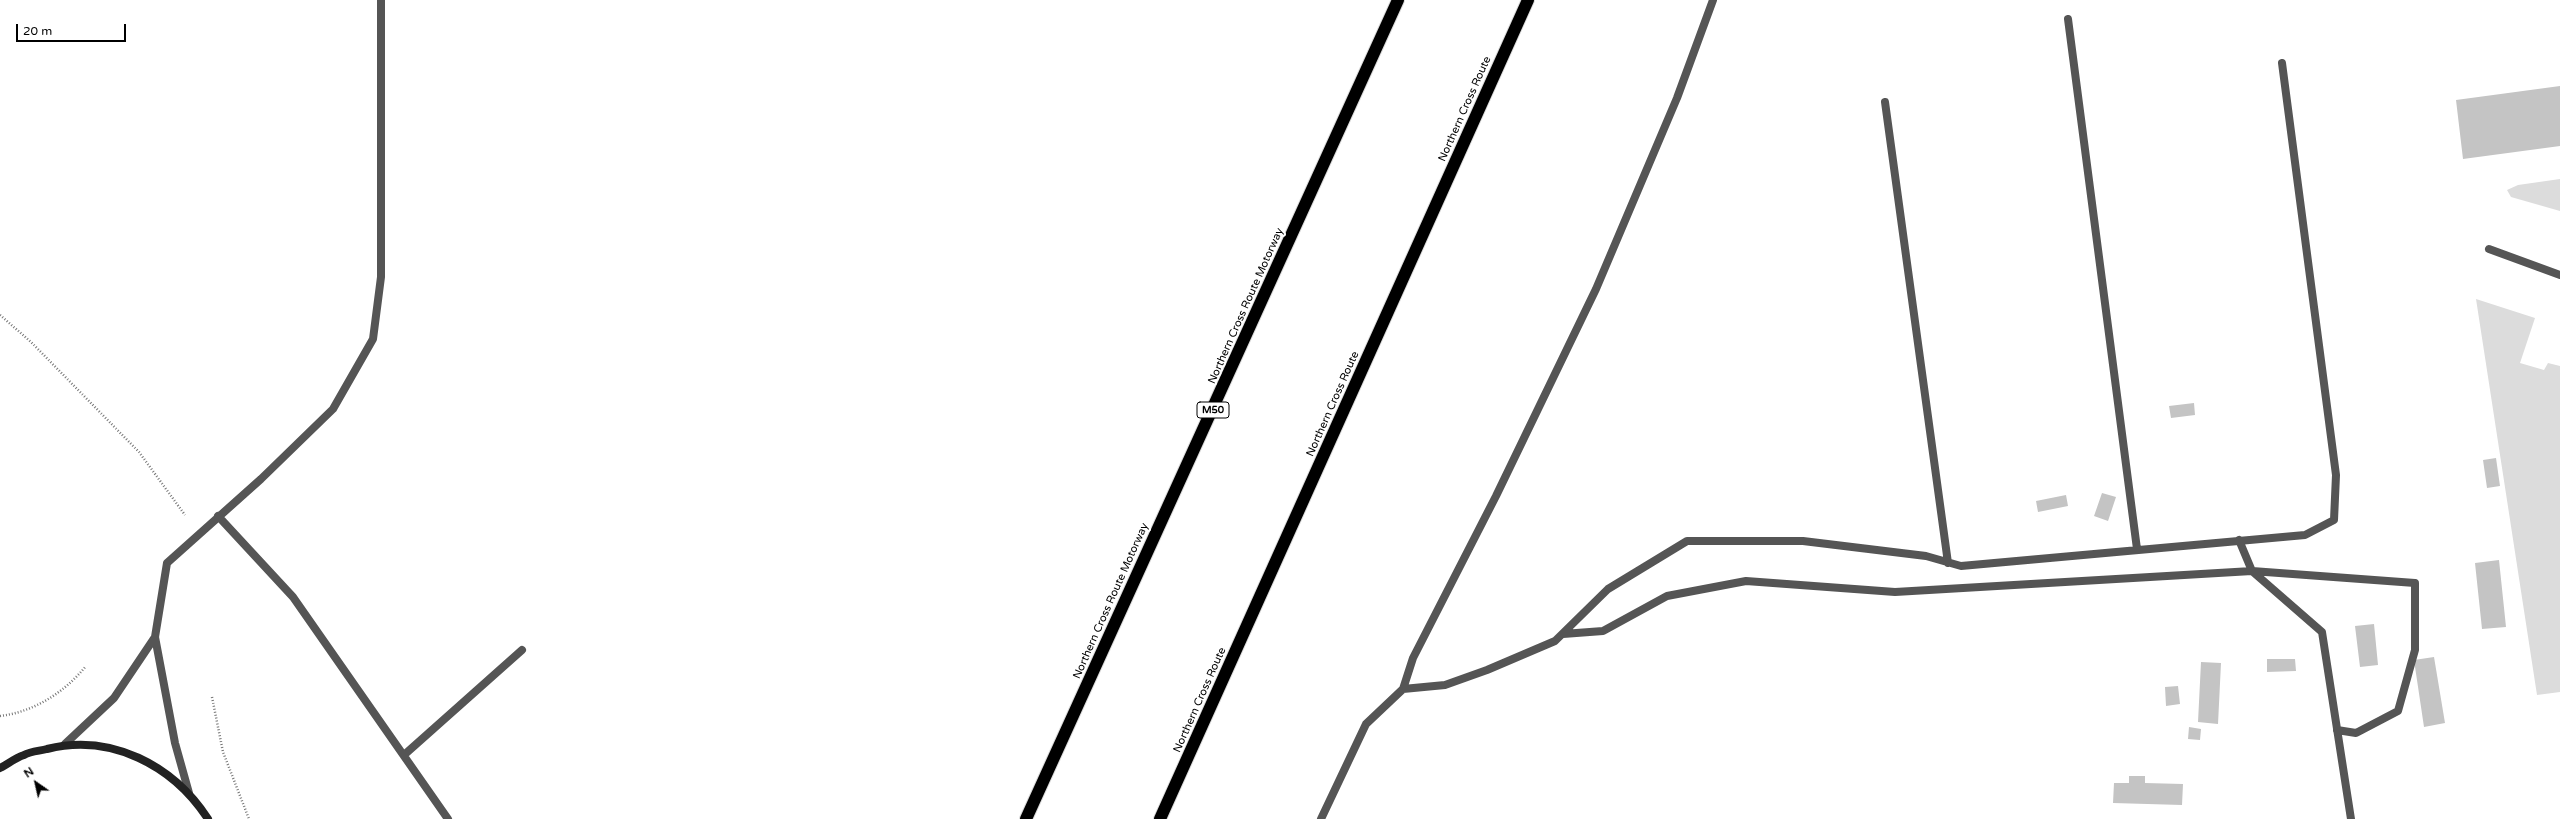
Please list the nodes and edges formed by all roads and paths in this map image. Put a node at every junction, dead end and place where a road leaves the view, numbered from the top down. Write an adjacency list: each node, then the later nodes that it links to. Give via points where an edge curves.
1 (381, 0): 11 (street, via 381,277 373,339 333,409 261,479)
2 (1398, 0): 32 (highway, Northern Cross Route Motorway / M50)
3 (1528, 0): 33 (highway, Northern Cross Route)
4 (1713, 0): 21 (street, via 1677,98 1596,290 1496,496 1413,658)
5 (2068, 20): 14 (street)
6 (2282, 63): 13 (street, via 2336,475 2334,520 2305,535)
7 (1885, 102): 15 (street)
8 (2489, 249): 9 (street)
9 (2560, 275)
10 (0, 315): 12 (path, via 31,342 139,452)
11 (218, 516): 12 (street); 26 (street, via 293,597)
12 (199, 534): 18 (street, via 167,563)
13 (2239, 540): 14 (street); 16 (street)
14 (2137, 549): 15 (street, via 1961,566)
15 (1948, 563): 17 (street, via 1926,556 1802,541 1687,541 1608,589)
16 (2252, 571): 17 (street, via 1895,592 1746,581 1667,596 1603,631); 24 (street, via 2322,632); 24 (street, via 2415,583 2415,650 2398,711 2356,733)
17 (1563, 634): 21 (street, via 1555,641 1488,670 1445,685)
18 (155, 637): 25 (street, via 114,698); 28 (street, via 175,743)
19 (522, 650): 26 (street)
20 (86, 666): 23 (path, via 72,684 41,703)
21 (1404, 689): 34 (street, via 1366,724)
22 (212, 697): 30 (path, via 222,752)
23 (0, 716)
24 (2337, 730): 35 (street)
25 (65, 744): 27 (street, via 24,754); 28 (street, via 104,746 129,753 157,766)
26 (404, 755): 31 (street)
27 (0, 768)
28 (189, 793): 29 (street)
29 (208, 819)
30 (249, 819)
31 (448, 819)
32 (1026, 819)
33 (1160, 819)
34 (1321, 819)
35 (2351, 819)

